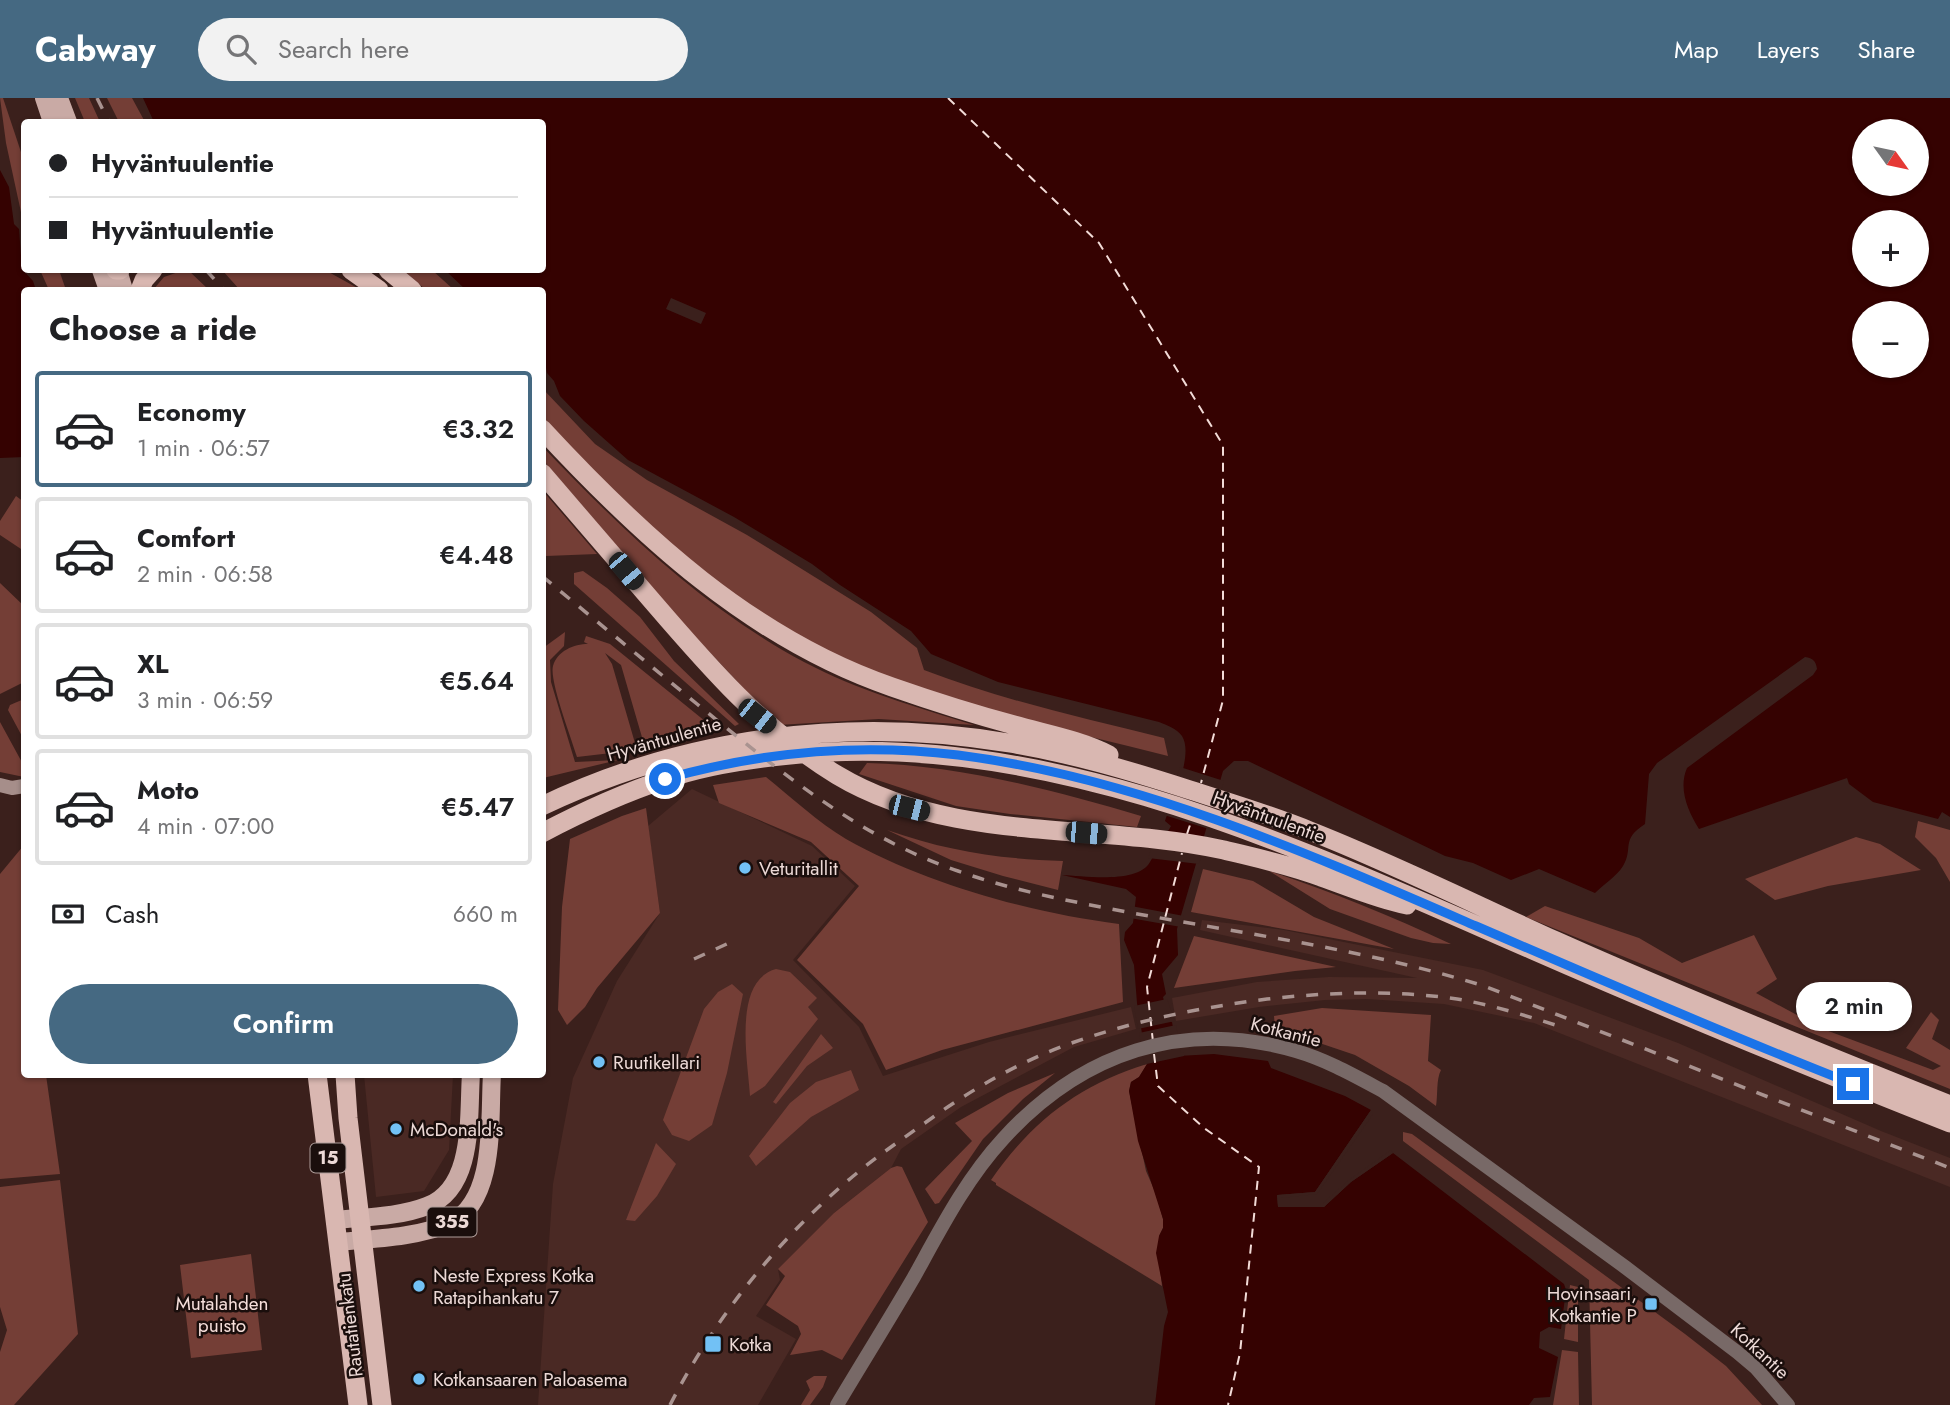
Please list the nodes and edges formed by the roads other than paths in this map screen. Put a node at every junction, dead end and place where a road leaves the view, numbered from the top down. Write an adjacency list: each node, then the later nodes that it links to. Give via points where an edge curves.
1 (44, 98): 3 (main road)
2 (59, 98): 4 (main road)
3 (51, 119)
4 (67, 119)
5 (355, 273): 7 (highway)
6 (392, 273): 8 (highway)
7 (375, 287)
8 (408, 287)
9 (546, 433): 12 (highway, via 650,538 760,623 811,652 890,686 1094,747)
10 (546, 478): 17 (highway, via 748,707 838,776 909,808 957,820 1222,850 1319,876 1381,900)
11 (822, 742): 12 (highway, Hyväntuulentie, via 894,730 977,738 1092,760); 15 (highway, Hyväntuulentie, via 743,740 657,761); 16 (highway, Hyväntuulentie, via 665,779); 17 (highway, Hyväntuulentie, via 955,755 1078,778 1231,825)
12 (1156, 779): 22 (highway, Hyväntuulentie, via 1308,830 1647,981)
13 (0, 785): 14 (main road)
14 (21, 786)
15 (546, 804)
16 (546, 831)
17 (1449, 914): 23 (highway, Hyväntuulentie)
18 (317, 1078): 25 (highway, 15)
19 (345, 1078): 24 (highway, 15)
20 (471, 1078): 24 (main road, 355, via 462,1164 446,1194 414,1210)
21 (492, 1078): 26 (main road, 355, via 484,1179 478,1197 451,1223)
22 (1950, 1105)
23 (1950, 1123)
24 (360, 1217): 25 (main road, 355); 26 (highway, 15)
25 (335, 1220): 27 (highway, 15)
26 (363, 1240): 27 (main road, 355); 29 (highway, Rautatienkatu / 15)
27 (338, 1242): 28 (highway, Rautatienkatu / 15)
28 (358, 1405)
29 (382, 1405)
30 (837, 1405): 31 (street, Kotkantie, via 948,1217 1002,1140 1066,1084 1104,1062 1182,1040 1226,1038 1272,1045 1323,1061 1383,1091 1737,1352)
31 (1788, 1405)

